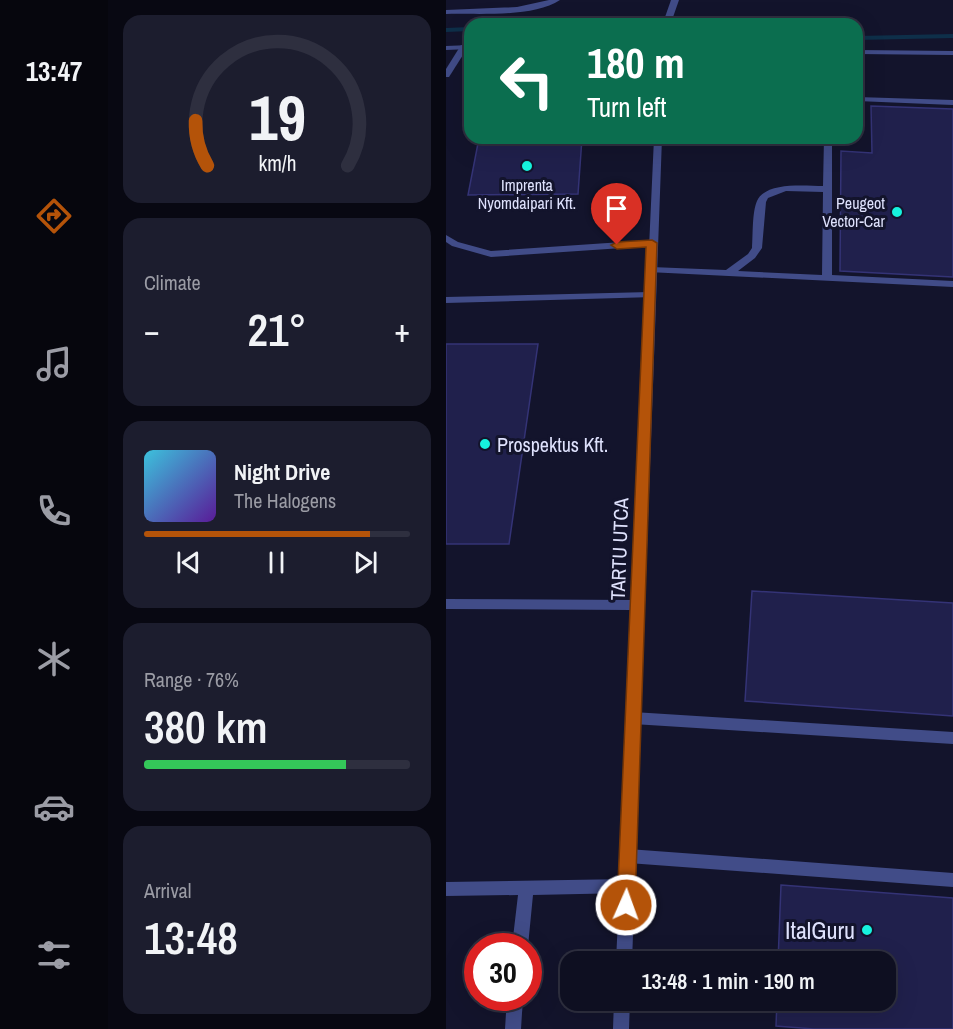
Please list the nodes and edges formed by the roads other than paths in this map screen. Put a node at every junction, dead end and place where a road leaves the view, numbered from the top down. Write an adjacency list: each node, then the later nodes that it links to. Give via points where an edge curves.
1 (556, 0): 3 (street, via 527,8)
2 (675, 0): 4 (street)
3 (446, 12)
4 (669, 18)
5 (464, 47): 6 (street)
6 (446, 48)
7 (464, 51): 10 (street)
8 (863, 52): 9 (street)
9 (953, 54)
10 (446, 75)
11 (863, 99): 12 (street)
12 (953, 103)
13 (658, 144): 17 (street, TARTU UTCA)
14 (828, 144): 15 (street)
15 (827, 189): 19 (street, via 785,188 765,196 761,202 757,248); 20 (street)
16 (446, 238): 17 (street, via 491,254)
17 (652, 243): 18 (street, TARTU UTCA)
18 (651, 270): 19 (street); 22 (street, TARTU UTCA)
19 (727, 274): 20 (street)
20 (827, 279): 21 (street)
21 (953, 285)
22 (650, 294): 23 (street); 25 (street, TARTU UTCA)
23 (446, 300)
24 (446, 604): 25 (street)
25 (638, 605): 26 (street, TARTU UTCA)
26 (633, 718): 27 (street); 28 (street, TARTU UTCA)
27 (953, 738)
28 (628, 856): 29 (street); 30 (street, TARTU UTCA)
29 (953, 880)
30 (627, 886): 31 (street); 34 (street, TARTU UTCA)
31 (526, 888): 32 (street); 33 (street)
32 (446, 889)
33 (521, 933)
34 (624, 951)
35 (514, 1011): 37 (street)
36 (622, 1011): 38 (street)
37 (512, 1029)
38 (621, 1029)

